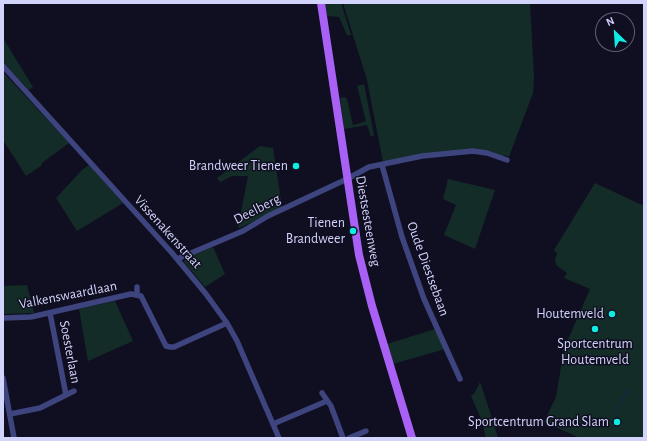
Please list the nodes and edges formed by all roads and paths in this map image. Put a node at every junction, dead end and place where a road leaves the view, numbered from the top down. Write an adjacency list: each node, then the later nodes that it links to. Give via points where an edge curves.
1 (321, 3): 5 (main road, Diestsesteenweg)
2 (3, 66): 6 (street, Vissenakenstraat)
3 (507, 160): 4 (street, Deelberg, via 473,151 422,156)
4 (382, 165): 5 (street, Deelberg, via 369,167); 13 (street, Oude Diestsebaan, via 402,237 424,299)
5 (347, 179): 6 (street, Deelberg, via 268,216 243,231); 25 (main road, Diestsesteenweg, via 367,288)
6 (176, 259): 11 (street, Vissenakenstraat)
7 (137, 287): 8 (street, Valkenswaardlaan)
8 (137, 294): 9 (street, Valkenswaardlaan); 11 (street, Valkenswaardlaan, via 144,300 166,346 174,347)
9 (50, 313): 10 (street, Valkenswaardlaan); 16 (street, Soesterlaan)
10 (3, 318)
11 (227, 324): 19 (street, Vissenakenstraat, via 244,356)
12 (3, 378): 18 (street)
13 (460, 379)
14 (74, 391): 16 (street, Soesterlaan)
15 (322, 393): 17 (street)
16 (66, 395): 18 (street, Soesterlaan, via 40,408)
17 (327, 400): 19 (street); 23 (street)
18 (10, 414): 21 (street)
19 (273, 424): 22 (street, Vissenakenstraat)
20 (366, 432): 24 (street)
21 (14, 438)
22 (279, 438)
23 (343, 438)
24 (349, 438)
25 (412, 438)

